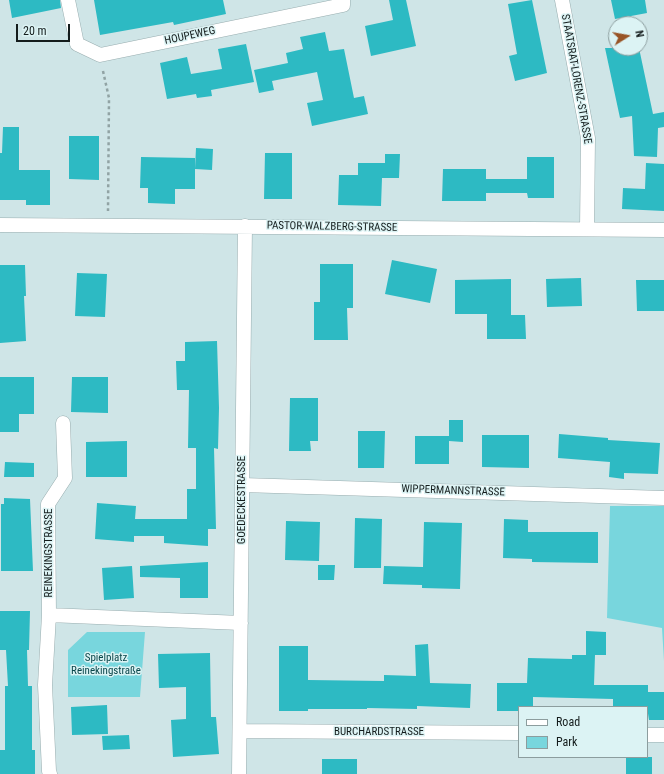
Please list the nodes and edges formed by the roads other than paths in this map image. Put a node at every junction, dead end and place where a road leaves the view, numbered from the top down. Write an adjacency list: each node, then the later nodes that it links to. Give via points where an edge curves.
1 (68, 0): 2 (street, HOUPEWEG, via 78,44 100,55 343,5)
2 (343, 0)
3 (562, 0): 6 (street, STAATSRAT-LORENZ-STRASSE, via 588,138)
4 (0, 225): 5 (street, PASTOR-WALZBERG-STRASSE)
5 (245, 226): 6 (street, PASTOR-WALZBERG-STRASSE); 9 (street, GOEDECKESTRASSE)
6 (587, 229): 7 (street, PASTOR-WALZBERG-STRASSE)
7 (664, 230)
8 (63, 423): 11 (street, REINEKINGSTRASSE, via 65,478 48,504)
9 (242, 485): 10 (street, WIPPERMANNSTRASSE); 12 (street, GOEDECKESTRASSE)
10 (664, 498)
11 (49, 615): 12 (street); 17 (street, REINEKINGSTRASSE, via 45,685)
12 (241, 623): 13 (street, GOEDECKESTRASSE)
13 (240, 731): 14 (street, BURCHARDSTRASSE); 18 (street, GOEDECKESTRASSE)
14 (518, 733)
15 (648, 735): 16 (street)
16 (664, 735)
17 (50, 774)
18 (239, 774)

